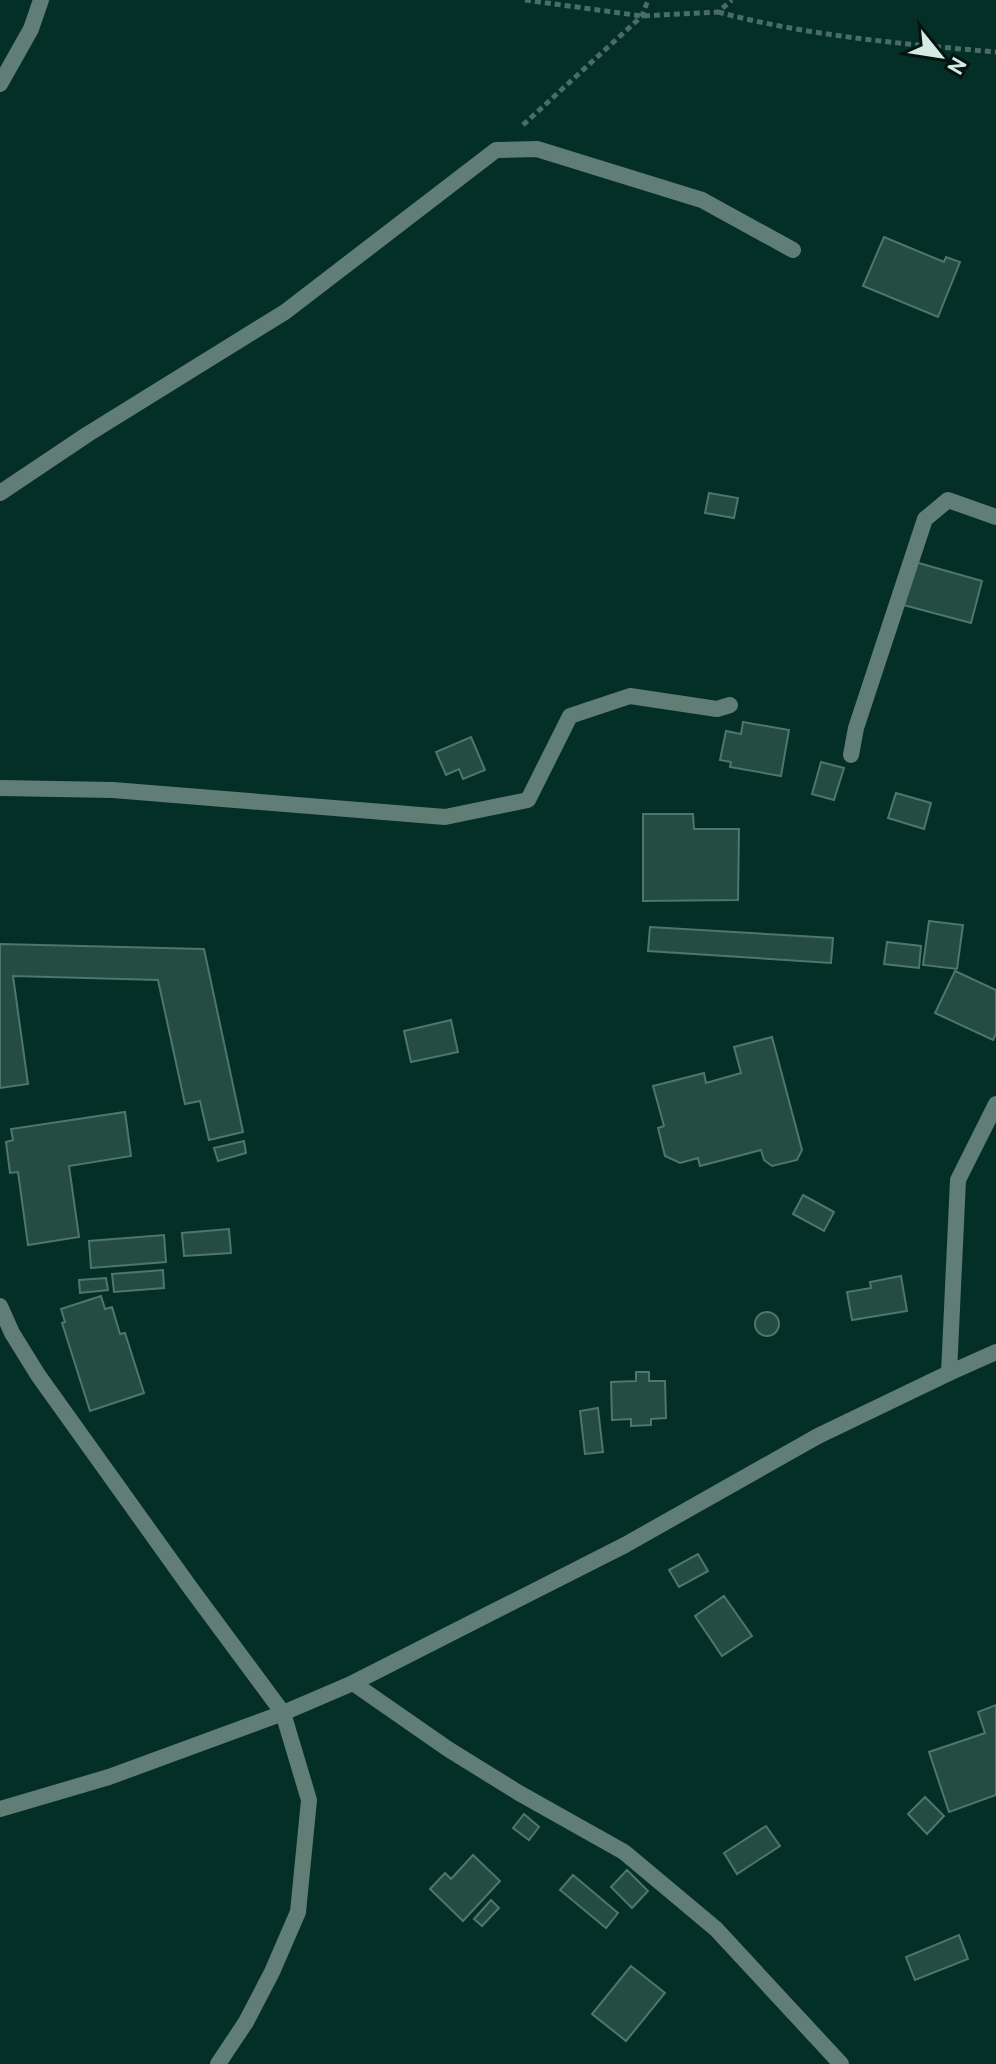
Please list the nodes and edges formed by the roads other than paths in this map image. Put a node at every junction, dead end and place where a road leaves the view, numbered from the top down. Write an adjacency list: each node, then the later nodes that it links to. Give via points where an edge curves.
1 (41, 0): 2 (street)
2 (0, 84)
3 (793, 250): 4 (street, via 702,200 537,149 496,150 285,312)
4 (0, 493)
5 (996, 517): 7 (street, via 948,500 925,519)
6 (730, 705): 8 (street, via 717,709 630,696 570,716 528,800 445,817 113,790)
7 (851, 755)
8 (0, 788)
9 (996, 1104): 12 (street, via 958,1180)
10 (0, 1306): 14 (street, via 38,1375)
11 (996, 1352): 12 (street)
12 (949, 1373): 13 (street, via 818,1436 625,1545)
13 (353, 1683): 14 (street); 17 (street, via 448,1749 624,1852 716,1929)
14 (283, 1713): 15 (street, via 109,1777); 16 (street, via 309,1800 298,1912 246,2022)
15 (0, 1809)
16 (218, 2064)
17 (841, 2064)

